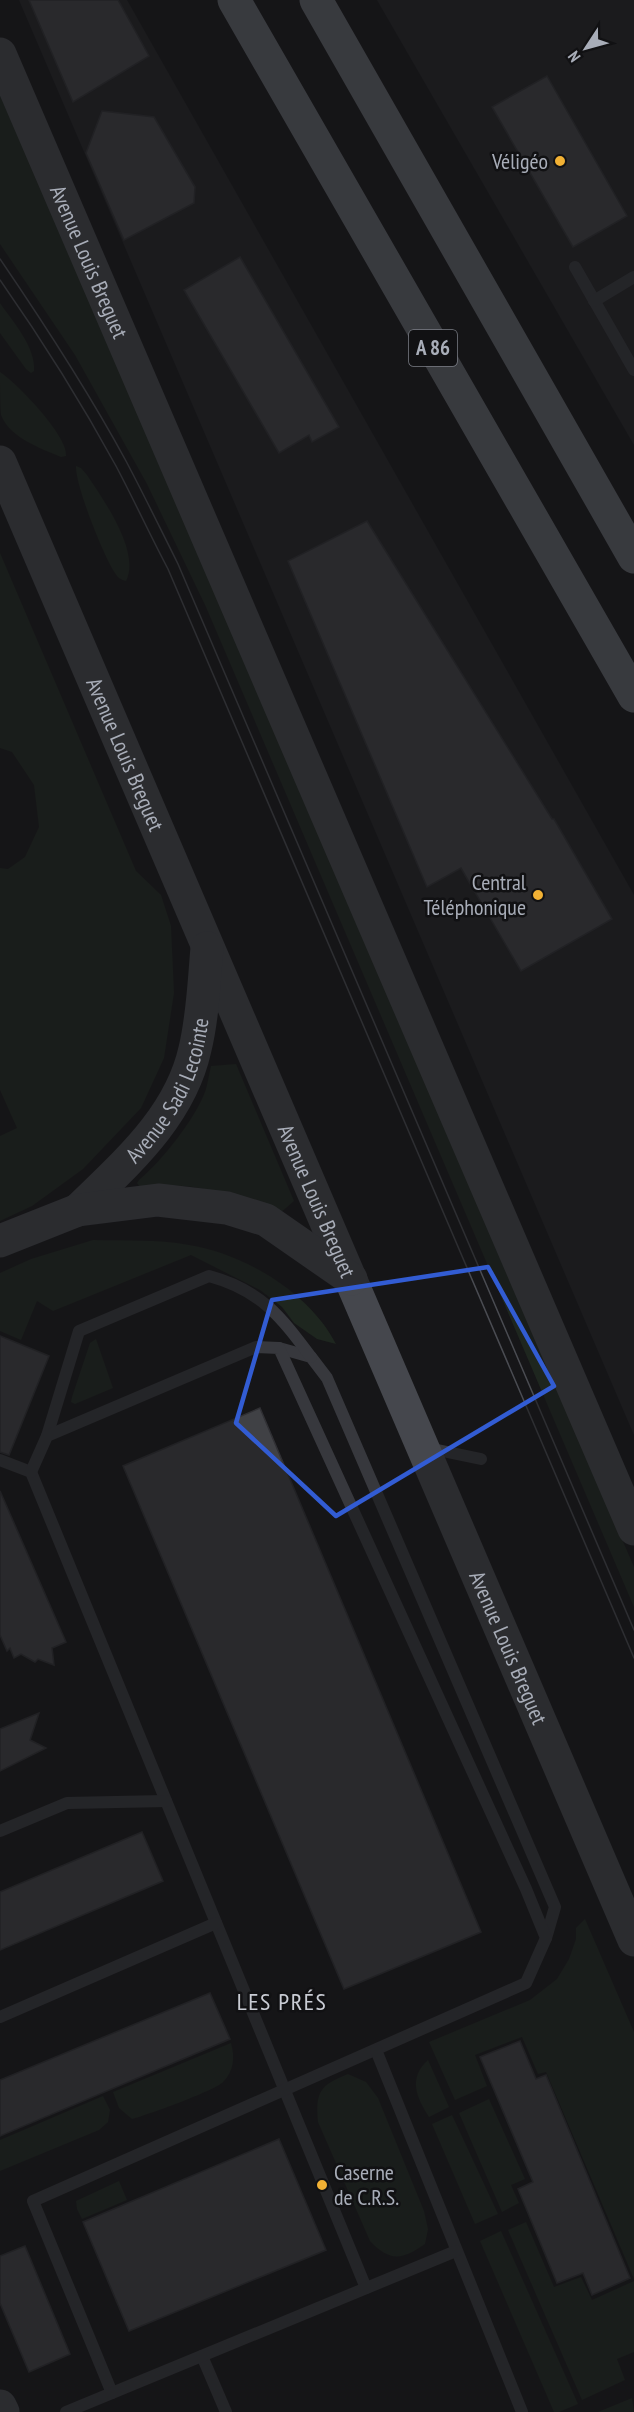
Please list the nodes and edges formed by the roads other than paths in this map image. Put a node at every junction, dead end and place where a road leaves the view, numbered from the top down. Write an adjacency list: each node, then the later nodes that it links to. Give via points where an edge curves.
1 (234, 0): 10 (highway, A 86)
2 (316, 0): 9 (highway)
3 (1, 57): 22 (main road, Avenue Louis Breguet)
4 (575, 267): 6 (lane)
5 (634, 277): 6 (lane)
6 (594, 301): 7 (lane)
7 (634, 370)
8 (0, 462): 11 (main road, Avenue Louis Breguet)
9 (634, 557)
10 (634, 696)
11 (208, 946): 12 (main road, Avenue Sadi Lecointe, via 196,1047 189,1071 170,1109 144,1145); 14 (main road, Avenue Louis Breguet)
12 (78, 1210): 13 (main road, Avenue Sadi Lecointe); 14 (main road, Avenue Sadi Lecointe, via 158,1200 227,1208 266,1220)
13 (0, 1241)
14 (351, 1279): 18 (main road, Avenue Louis Breguet)
15 (279, 1348): 16 (lane); 17 (lane, via 256,1347); 26 (lane)
16 (311, 1357): 17 (lane, via 281,1317 261,1300 231,1282 209,1276 79,1331); 26 (lane, via 327,1378 555,1907)
17 (47, 1436): 21 (lane)
18 (424, 1448): 19 (lane); 27 (main road, Avenue Louis Breguet)
19 (482, 1459)
20 (0, 1460): 21 (lane)
21 (31, 1472): 23 (lane)
22 (634, 1529)
23 (166, 1801): 24 (lane, via 67,1803); 25 (lane)
24 (0, 1832)
25 (216, 1923): 28 (lane); 30 (lane)
26 (546, 1938): 29 (lane, via 526,1983)
27 (634, 1940)
28 (0, 2017)
29 (376, 2050): 30 (lane); 31 (lane)
30 (285, 2090): 32 (lane); 34 (lane, via 33,2201)
31 (456, 2251): 32 (lane); 39 (lane)
32 (366, 2288): 33 (lane)
33 (202, 2356): 34 (lane); 38 (lane)
34 (112, 2393): 37 (lane)
35 (0, 2406): 36 (main road)
36 (3, 2412)
37 (66, 2412)
38 (225, 2412)
39 (522, 2412)

